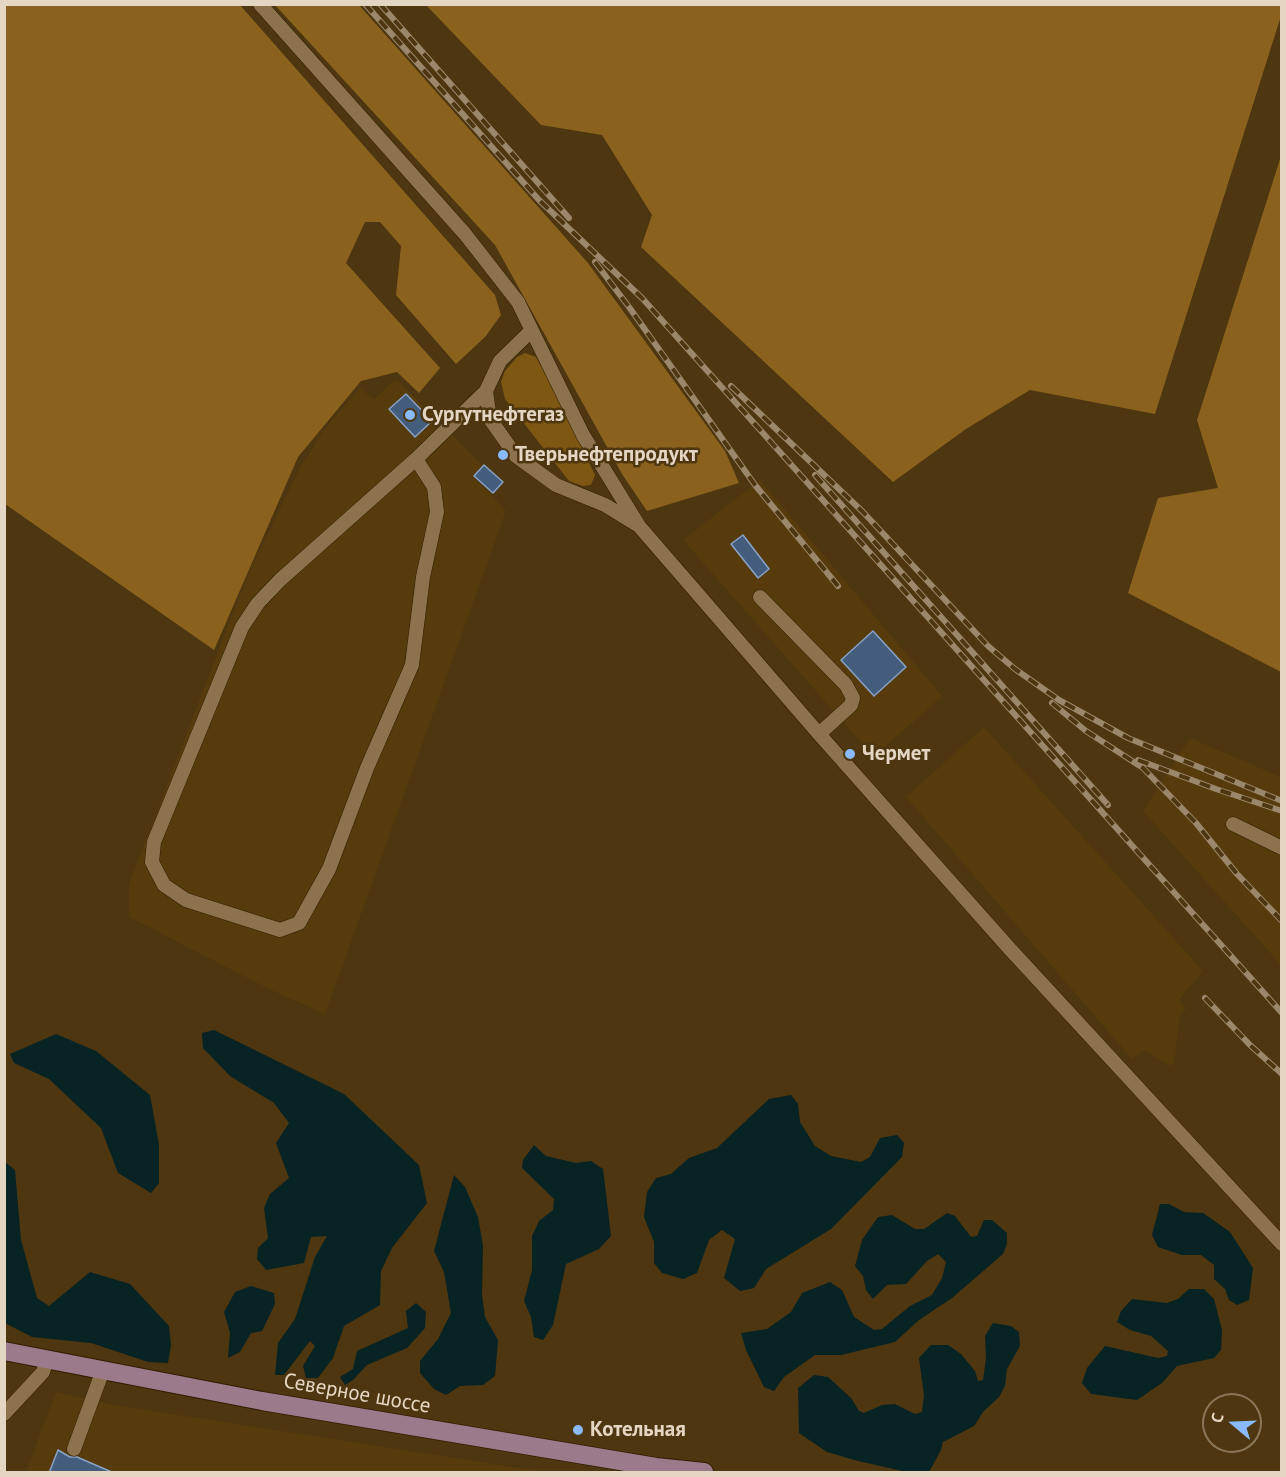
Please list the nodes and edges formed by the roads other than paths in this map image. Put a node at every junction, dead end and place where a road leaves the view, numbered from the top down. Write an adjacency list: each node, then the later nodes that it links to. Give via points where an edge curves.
1 (260, 4): 2 (street, via 465,234 518,302)
2 (532, 330): 3 (street, via 500,361); 5 (street, via 583,435)
3 (486, 391): 4 (street); 5 (street, via 490,419 516,456 556,485 605,505)
4 (416, 459): 4 (street, via 280,580 242,627 154,842 152,862 164,885 186,900 280,930 299,923 329,869 412,665 423,577 437,512 434,487)
5 (639, 526): 7 (street)
6 (760, 597): 7 (street, via 846,685 853,698 851,705)
7 (819, 734): 10 (street)
8 (1233, 824): 9 (street)
9 (1281, 848)
10 (1281, 1244)
11 (4, 1351): 12 (main road, Северное шоссе)
12 (47, 1359): 13 (main road, Северное шоссе); 14 (street, via 43,1372)
13 (103, 1370): 15 (street); 16 (main road, Северное шоссе)
14 (4, 1414)
15 (74, 1449)
16 (655, 1470): 17 (main road, Северное шоссе)
17 (695, 1472)

